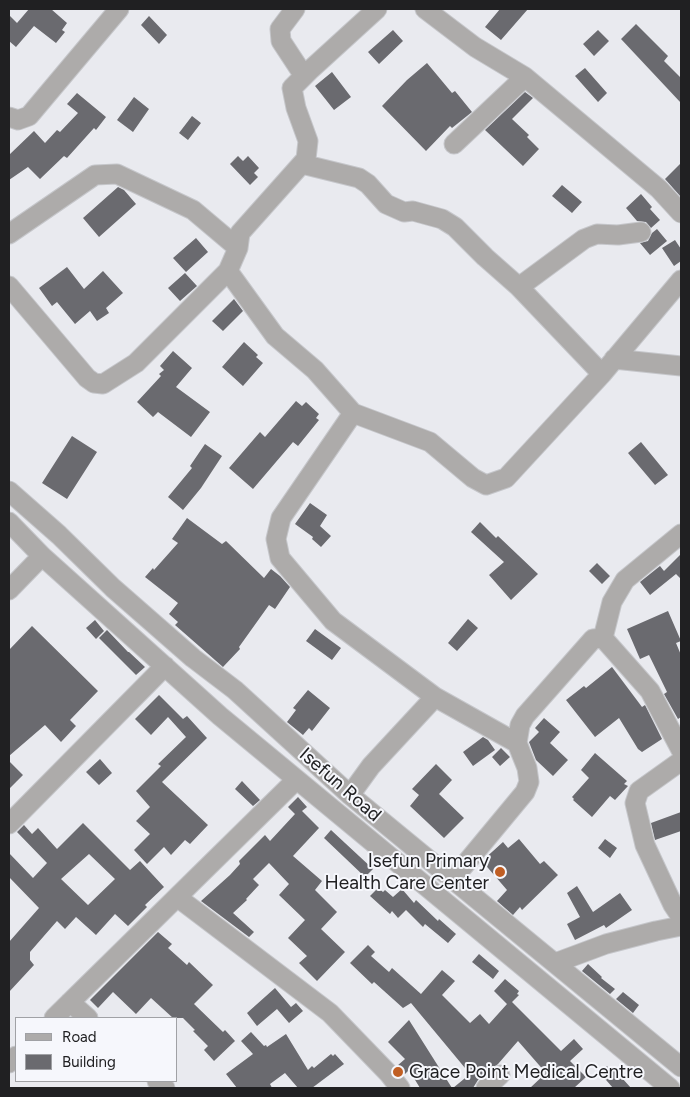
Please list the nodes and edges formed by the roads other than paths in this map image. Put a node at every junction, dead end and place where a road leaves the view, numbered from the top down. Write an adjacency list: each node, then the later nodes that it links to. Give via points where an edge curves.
1 (119, 9): 7 (street, via 29,116 18,120)
2 (295, 9): 5 (street, via 280,29 281,41)
3 (378, 9): 5 (street)
4 (425, 9): 6 (street)
5 (304, 76): 9 (street, via 292,88 308,141 306,159)
6 (525, 77): 8 (street); 10 (street, via 659,189)
7 (9, 118)
8 (454, 144)
9 (302, 164): 13 (street, via 240,233); 17 (street, via 359,178 386,204 404,212 413,211 442,219 455,227)
10 (681, 213)
11 (641, 232): 17 (street, via 597,234 584,239)
12 (9, 234): 13 (street, via 95,175 117,174 193,210)
13 (238, 248): 14 (street)
14 (228, 271): 16 (street, via 136,363 103,384 87,378); 21 (street, via 275,336 315,370)
15 (681, 280): 18 (street)
16 (9, 286)
17 (519, 287): 20 (street)
18 (614, 359): 19 (street); 20 (street)
19 (681, 366)
20 (602, 374): 21 (street, via 506,478 486,485 430,442)
21 (353, 413): 29 (street, via 281,518 276,539 280,558 333,621)
22 (9, 491): 34 (street, Isefun Road, via 113,588 234,690)
23 (9, 522): 25 (street, Isefun Road)
24 (681, 534): 27 (street, via 625,580 612,602)
25 (42, 556): 26 (street); 28 (street, Isefun Road)
26 (9, 590)
27 (604, 638): 30 (street, via 593,639 525,716); 31 (street, via 650,691)
28 (165, 666): 33 (street, Isefun Road); 35 (street)
29 (435, 697): 30 (street); 34 (street, via 370,766)
30 (517, 743): 36 (street, via 527,768 529,782 525,792)
31 (681, 750)
32 (681, 761): 38 (street, via 639,791 635,803 645,845)
33 (296, 780): 37 (street); 49 (street, Isefun Road)
34 (350, 795): 36 (street, Isefun Road)
35 (9, 824)
36 (452, 880): 41 (street, Isefun Road)
37 (177, 897): 42 (street); 47 (street, via 330,1013)
38 (677, 911): 40 (street)
39 (681, 926): 40 (street)
40 (656, 930): 41 (street)
41 (555, 963): 45 (street, Isefun Road)
42 (70, 1002): 43 (street); 44 (street)
43 (55, 1017)
44 (87, 1017)
45 (681, 1067)
46 (500, 1075): 48 (street)
47 (400, 1088)
48 (486, 1088)
49 (670, 1088)

